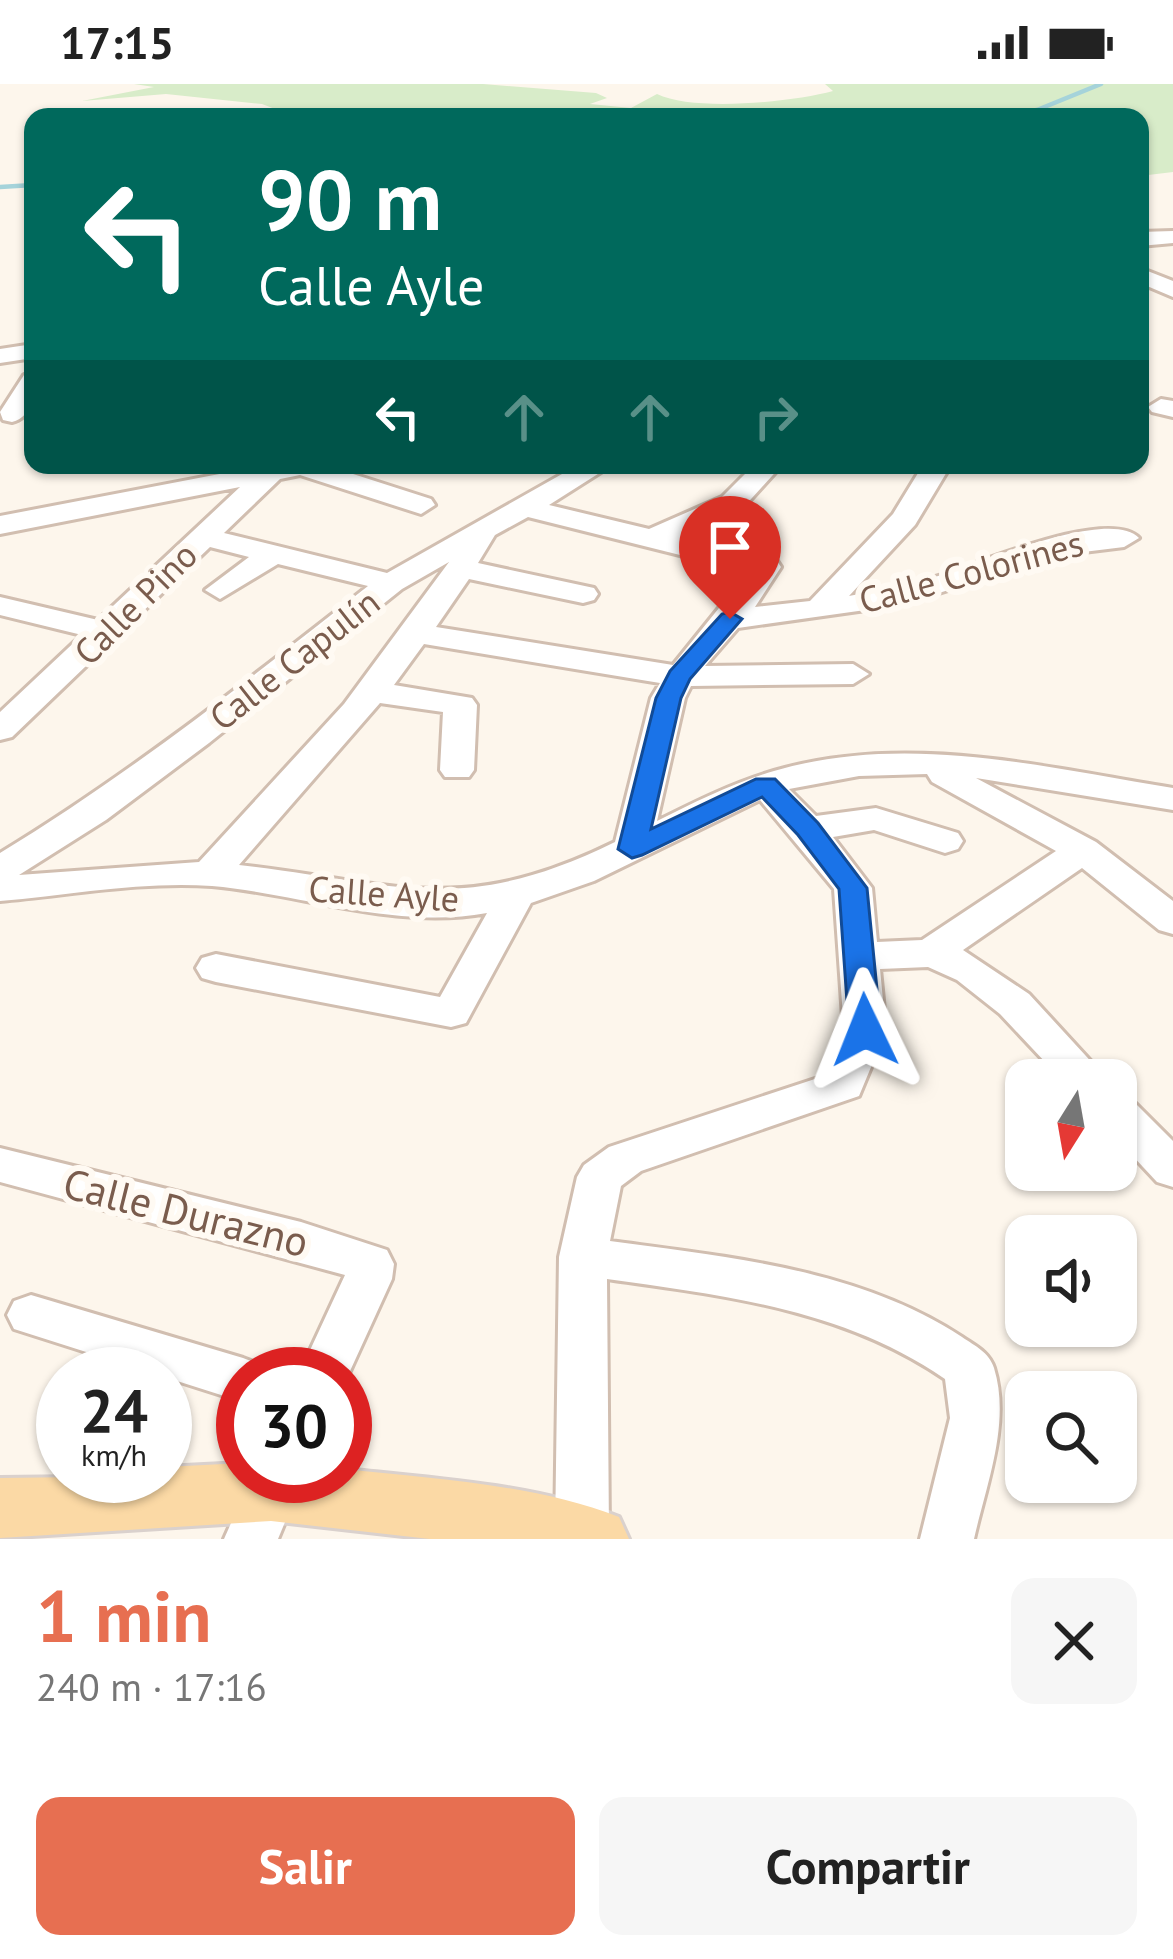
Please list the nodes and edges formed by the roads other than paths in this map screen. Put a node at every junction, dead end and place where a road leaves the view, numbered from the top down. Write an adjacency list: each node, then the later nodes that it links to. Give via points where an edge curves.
1 (24, 395): 2 (street)
2 (12, 414)
3 (259, 474): 11 (street)
4 (282, 474): 13 (street, Calle Pino)
5 (310, 474): 9 (street)
6 (582, 474): 10 (street, Calle Capulín)
7 (762, 474): 14 (street, via 752,490 709,517)
8 (932, 474): 22 (street, via 905,519)
9 (421, 506)
10 (524, 507): 12 (street, Calle Capulín); 14 (street)
11 (0, 525)
12 (485, 529): 17 (street, Calle Capulín); 18 (street, Calle Capulín)
13 (203, 537): 16 (street); 24 (street, Calle Pino)
14 (652, 538): 23 (street, via 766,567)
15 (1124, 538): 22 (street, Calle Colorines, via 1094,537 926,590)
16 (273, 554): 18 (street); 19 (street)
17 (462, 568): 20 (street); 25 (street, Calle Capulín)
18 (391, 583): 38 (street, Calle Capulín, via 197,736)
19 (220, 590)
20 (583, 594)
21 (0, 606): 24 (street)
22 (819, 610): 23 (street, Calle Colorines)
23 (730, 619): 27 (street)
24 (108, 632): 29 (street, Calle Pino)
25 (419, 634): 27 (street); 28 (street, Calle Capulín)
26 (853, 674): 27 (street)
27 (679, 676): 36 (street)
28 (375, 692): 31 (street, via 460,704); 39 (street, Calle Capulín)
29 (0, 730)
30 (921, 763): 32 (street, Calle Ayle); 33 (street, Calle Ayle); 37 (street)
31 (457, 770)
32 (765, 785): 34 (street); 36 (street, Calle Ayle)
33 (1173, 799)
34 (808, 829): 35 (street, via 876,819); 44 (street, via 853,888)
35 (945, 841)
36 (632, 849): 41 (street, Calle Ayle)
37 (1083, 850): 42 (street); 43 (street)
38 (0, 870)
39 (209, 874): 40 (street, Calle Ayle); 41 (street, Calle Ayle, via 411,903)
40 (0, 889)
41 (516, 896): 45 (street, via 451,1013)
42 (1173, 920)
43 (929, 954): 44 (street); 46 (street, via 974,972)
44 (862, 957): 50 (street, via 865,1030 844,1085 626,1159 601,1177)
45 (216, 968)
46 (1067, 1059)
47 (1137, 1132): 49 (street)
48 (0, 1165): 52 (street, Calle Durazno, via 370,1264)
49 (1173, 1170)
50 (583, 1257): 57 (street); 58 (street, via 826,1299 934,1340 968,1368 976,1418)
51 (31, 1316): 53 (street)
52 (337, 1347)
53 (216, 1372)
54 (222, 1503): 56 (main road)
55 (286, 1503): 57 (main road, via 462,1512)
56 (0, 1508)
57 (589, 1537)
58 (947, 1539)

